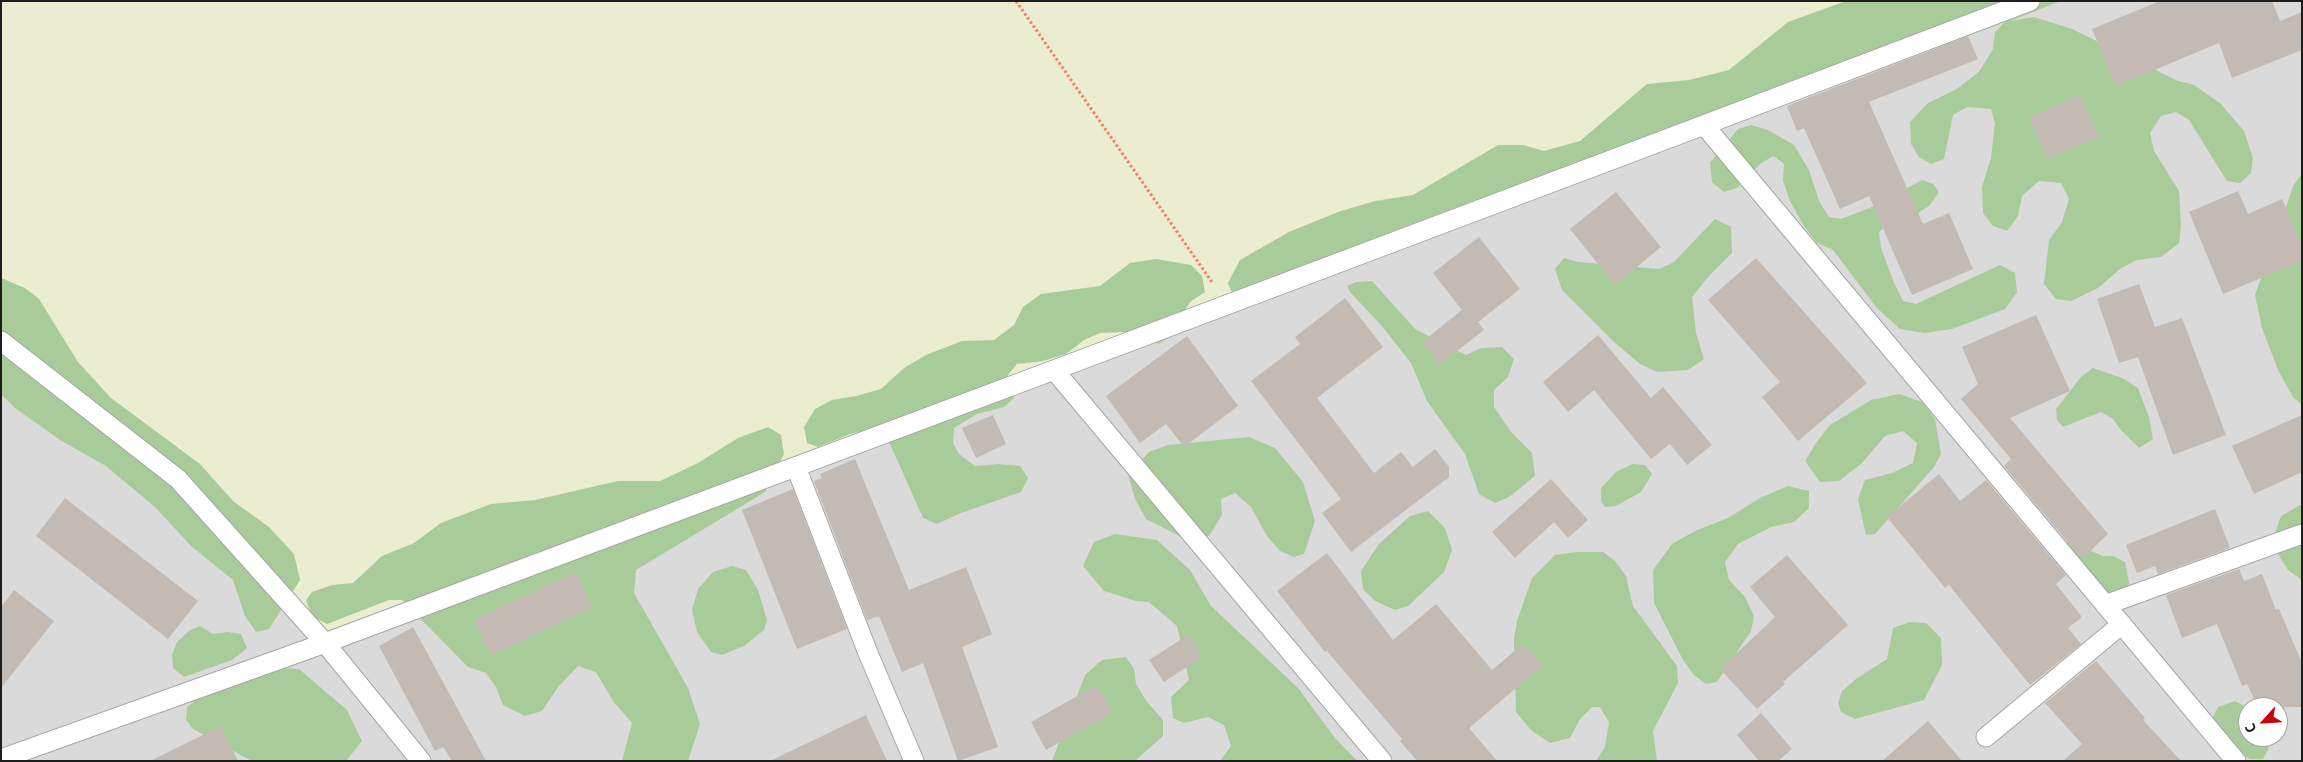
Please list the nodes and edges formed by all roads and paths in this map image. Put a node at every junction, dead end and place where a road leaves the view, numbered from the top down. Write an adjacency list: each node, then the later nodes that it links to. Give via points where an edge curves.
1 (1016, 1): 4 (path)
2 (2030, 1): 3 (lane)
3 (1704, 125): 4 (lane); 10 (lane)
4 (1228, 305): 7 (lane)
5 (1, 340): 6 (lane)
6 (10, 357): 12 (lane, via 178,479)
7 (1054, 370): 8 (lane); 17 (lane)
8 (796, 467): 12 (lane); 16 (lane)
9 (2302, 534): 10 (lane)
10 (2104, 604): 11 (lane)
11 (2122, 624): 13 (lane); 18 (lane)
12 (325, 643): 14 (lane); 15 (lane)
13 (1986, 737)
14 (1, 759)
15 (420, 761)
16 (914, 761)
17 (1382, 761)
18 (2236, 761)

